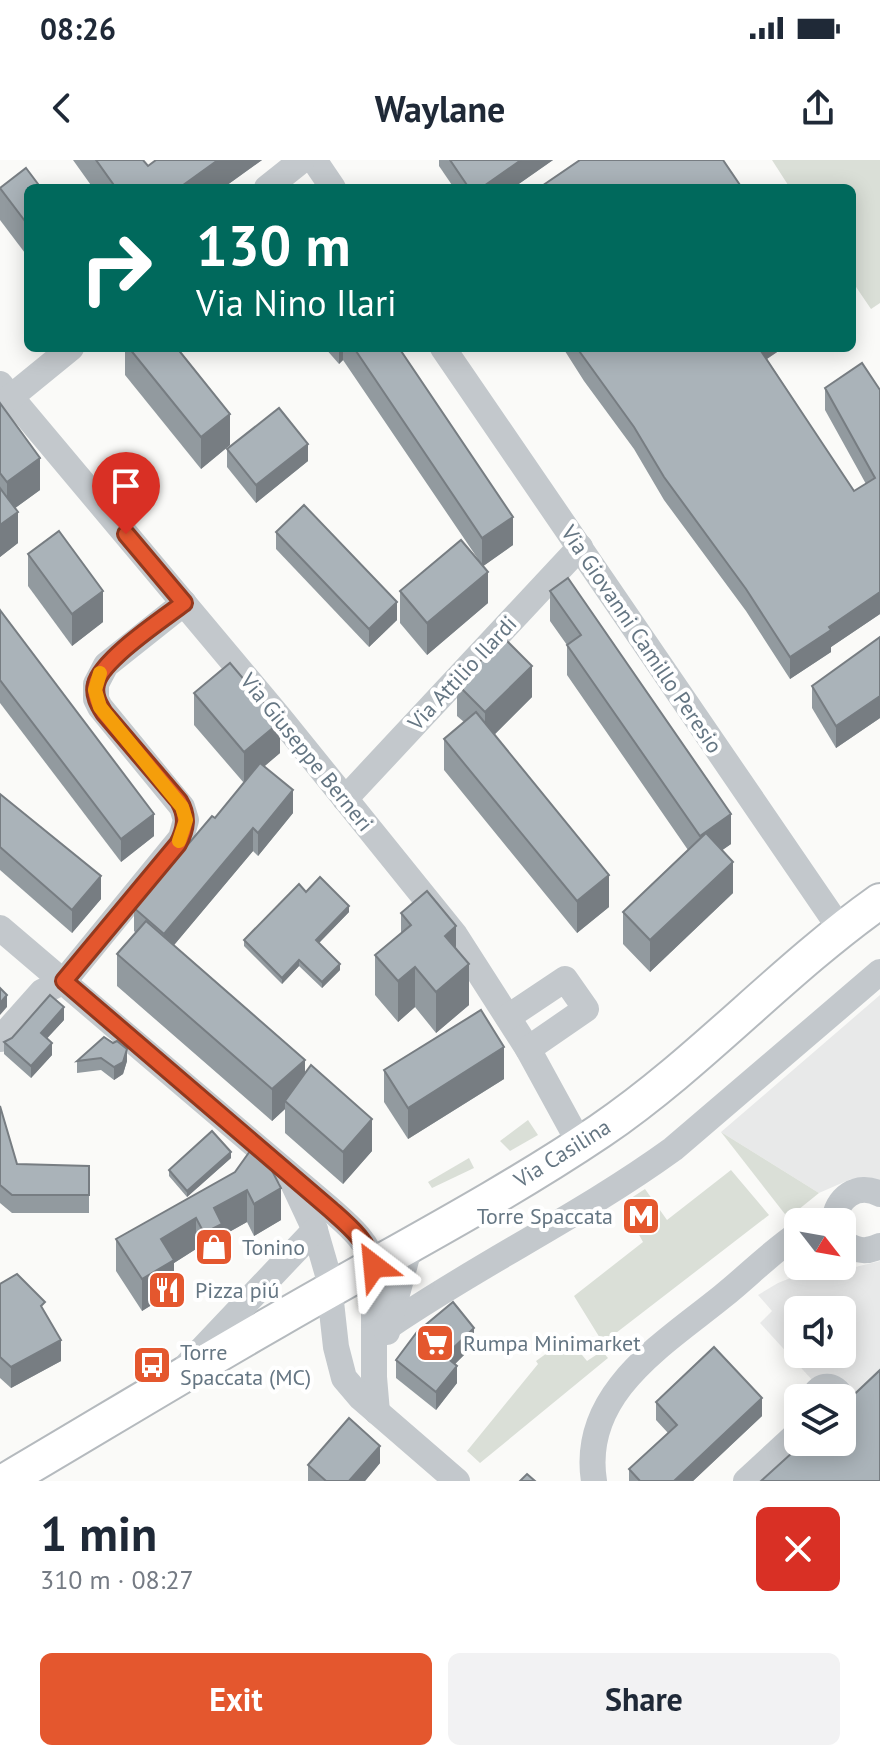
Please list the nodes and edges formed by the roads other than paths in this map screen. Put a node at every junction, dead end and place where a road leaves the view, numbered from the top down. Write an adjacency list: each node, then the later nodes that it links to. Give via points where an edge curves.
1 (302, 160): 3 (street)
2 (314, 160): 4 (street)
3 (272, 184)
4 (330, 184)
5 (65, 352): 7 (street)
6 (446, 352): 8 (street, Via Giovanni Camillo Peresio)
7 (5, 390): 9 (street, Via Giuseppe Berneri)
8 (580, 547): 10 (street, Via Attilio Ilardi); 13 (street, Via Giovanni Camillo Peresio)
9 (184, 603): 10 (street, Via Giuseppe Berneri); 15 (street, via 106,665 95,690 104,713 179,801 185,829)
10 (345, 799): 16 (street, Via Giuseppe Berneri, via 455,935)
11 (880, 901): 13 (main road, Via Casilina)
12 (0, 928): 15 (street)
13 (841, 930): 19 (main road, Via Casilina, via 660,1087)
14 (880, 972): 32 (street, via 673,1149)
15 (64, 981): 17 (street, via 42,992); 20 (street)
16 (508, 1017): 18 (street, Via Giuseppe Berneri); 18 (street, via 565,979 586,1009)
17 (0, 1039)
18 (528, 1049): 19 (street, Via Giuseppe Berneri)
19 (580, 1144): 24 (main road, Via Casilina)
20 (290, 1176): 23 (street); 29 (street, via 361,1238)
21 (880, 1194): 22 (street, via 853,1192)
22 (840, 1208)
23 (315, 1230): 31 (street); 34 (street, Via Casilina)
24 (410, 1245): 29 (main road, Via Casilina); 32 (street)
25 (784, 1246): 30 (street)
26 (880, 1246): 27 (street)
27 (856, 1248)
28 (784, 1262): 30 (street)
29 (374, 1266): 31 (main road, Via Casilina); 33 (street)
30 (749, 1275): 40 (street, via 622,1382 595,1434)
31 (330, 1291): 34 (main road, Via Casilina); 35 (street, via 342,1371 355,1393)
32 (389, 1326): 33 (street)
33 (374, 1377): 35 (street)
34 (171, 1382): 38 (main road, Via Casilina)
35 (377, 1412): 39 (street)
36 (784, 1446): 41 (street)
37 (795, 1456): 42 (street)
38 (5, 1481)
39 (457, 1481)
40 (594, 1481)
41 (746, 1481)
42 (772, 1481)

